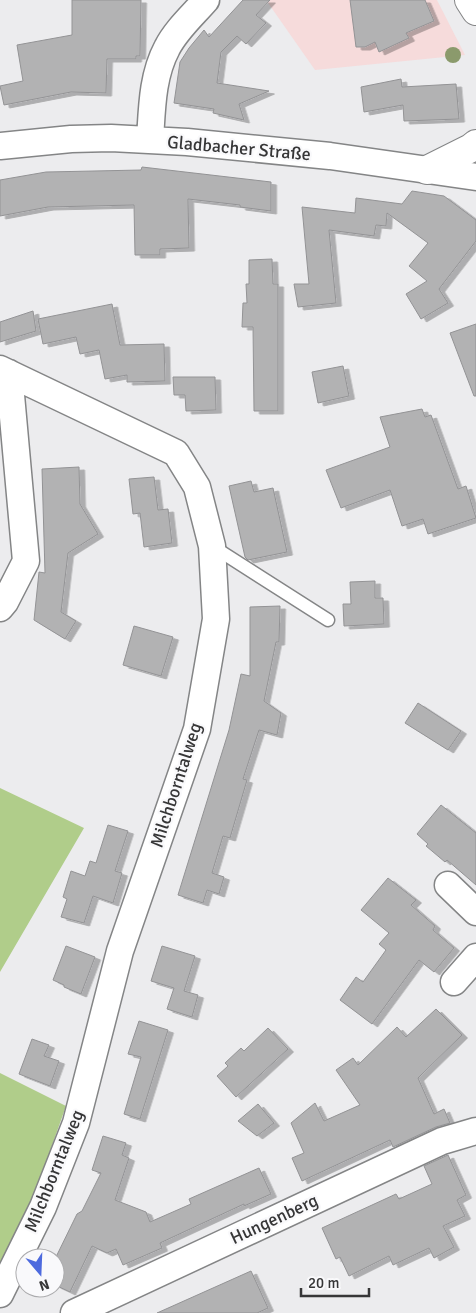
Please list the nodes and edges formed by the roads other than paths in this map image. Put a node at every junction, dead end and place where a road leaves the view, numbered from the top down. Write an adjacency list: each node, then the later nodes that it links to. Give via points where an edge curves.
1 (206, 0): 4 (street, via 177,33 160,63)
2 (470, 0): 3 (main road)
3 (476, 11)
4 (150, 140): 6 (street, Gladbacher Straße, via 71,139); 7 (street, Gladbacher Straße, via 330,156)
5 (476, 144): 7 (main road)
6 (0, 146)
7 (426, 170): 8 (street, Gladbacher Straße)
8 (476, 177)
9 (5, 371): 10 (street, Milchborntalweg, via 176,453 196,487); 11 (street, via 26,561)
10 (212, 546): 12 (lane); 18 (street, Milchborntalweg, via 216,619 197,729 120,951 76,1123 42,1207)
11 (0, 608)
12 (328, 620)
13 (448, 885): 14 (street)
14 (476, 912)
15 (476, 957): 16 (street)
16 (454, 982)
17 (476, 1130): 19 (street, Hungenberg, via 442,1141)
18 (0, 1294)
19 (74, 1313)

